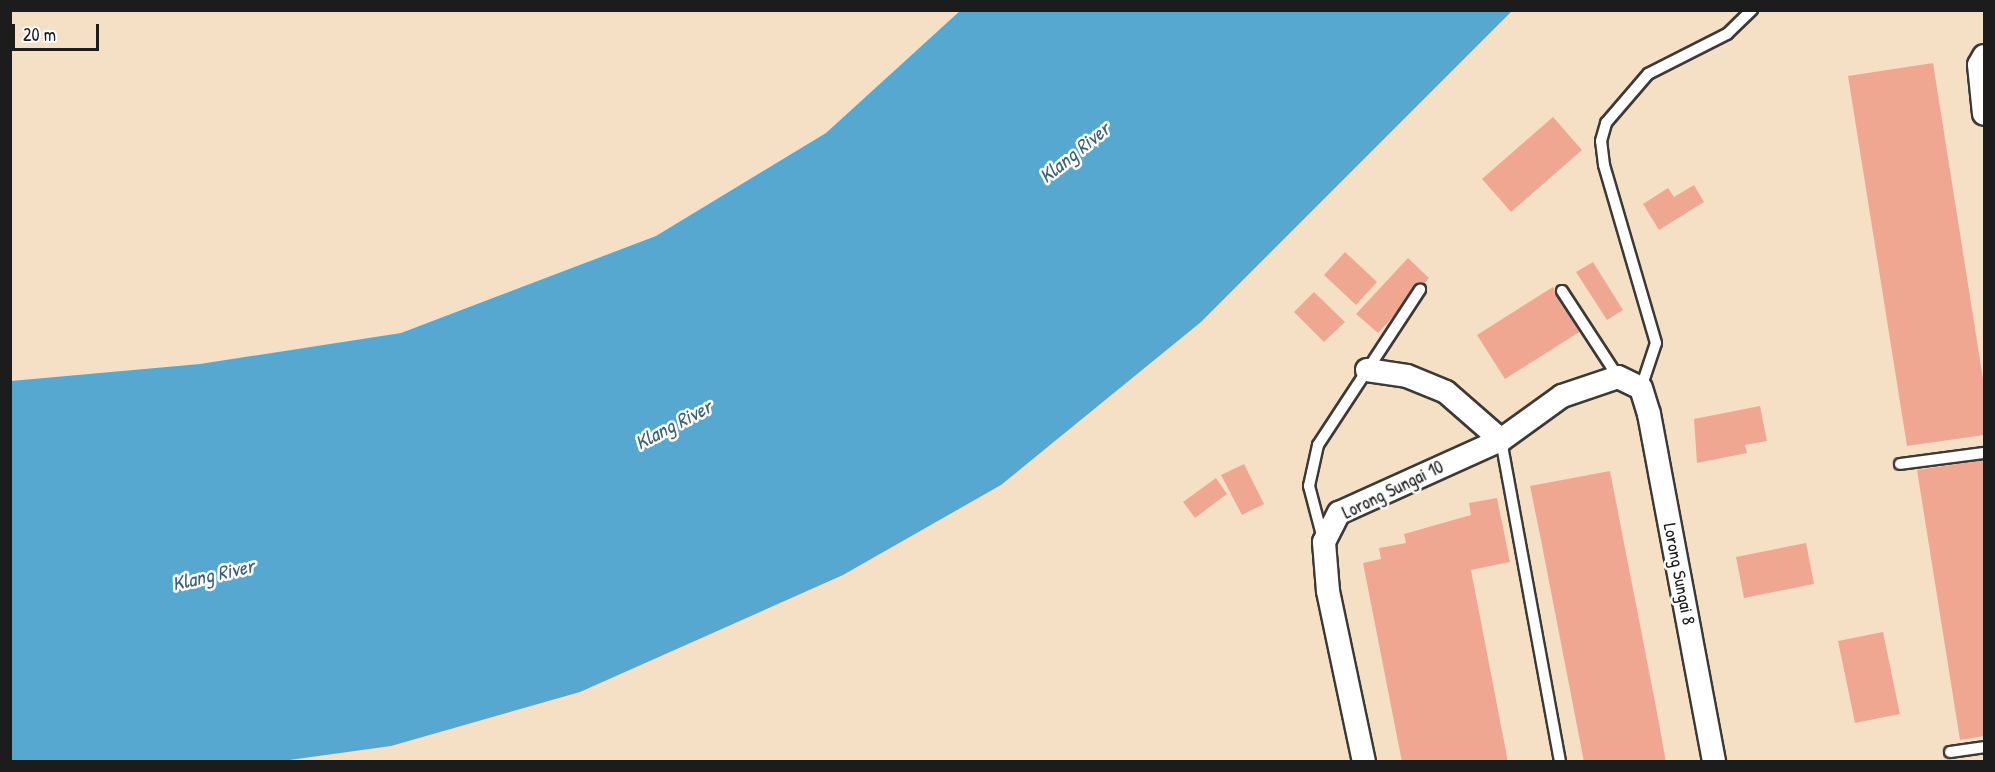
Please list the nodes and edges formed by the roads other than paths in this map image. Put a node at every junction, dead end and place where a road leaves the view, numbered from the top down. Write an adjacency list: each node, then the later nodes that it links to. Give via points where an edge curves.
1 (1752, 10): 8 (lane, via 1727,34 1648,74 1606,123 1601,141 1604,165 1656,343)
2 (1984, 56): 3 (street, via 1979,65)
3 (1984, 114)
4 (1420, 290): 6 (lane)
5 (1562, 291): 7 (lane)
6 (1367, 370): 9 (street, via 1407,376 1446,392); 12 (lane, via 1318,444 1309,486)
7 (1618, 377): 8 (street); 9 (street, Lorong Sungai 10, via 1562,396)
8 (1641, 388): 17 (street, Lorong Sungai 8)
9 (1501, 440): 12 (street, Lorong Sungai 10, via 1339,513); 16 (lane)
10 (1984, 453): 11 (lane)
11 (1900, 464)
12 (1324, 542): 15 (street, via 1328,591)
13 (1984, 747): 14 (lane)
14 (1950, 752)
15 (1364, 762)
16 (1560, 762)
17 (1714, 762)

